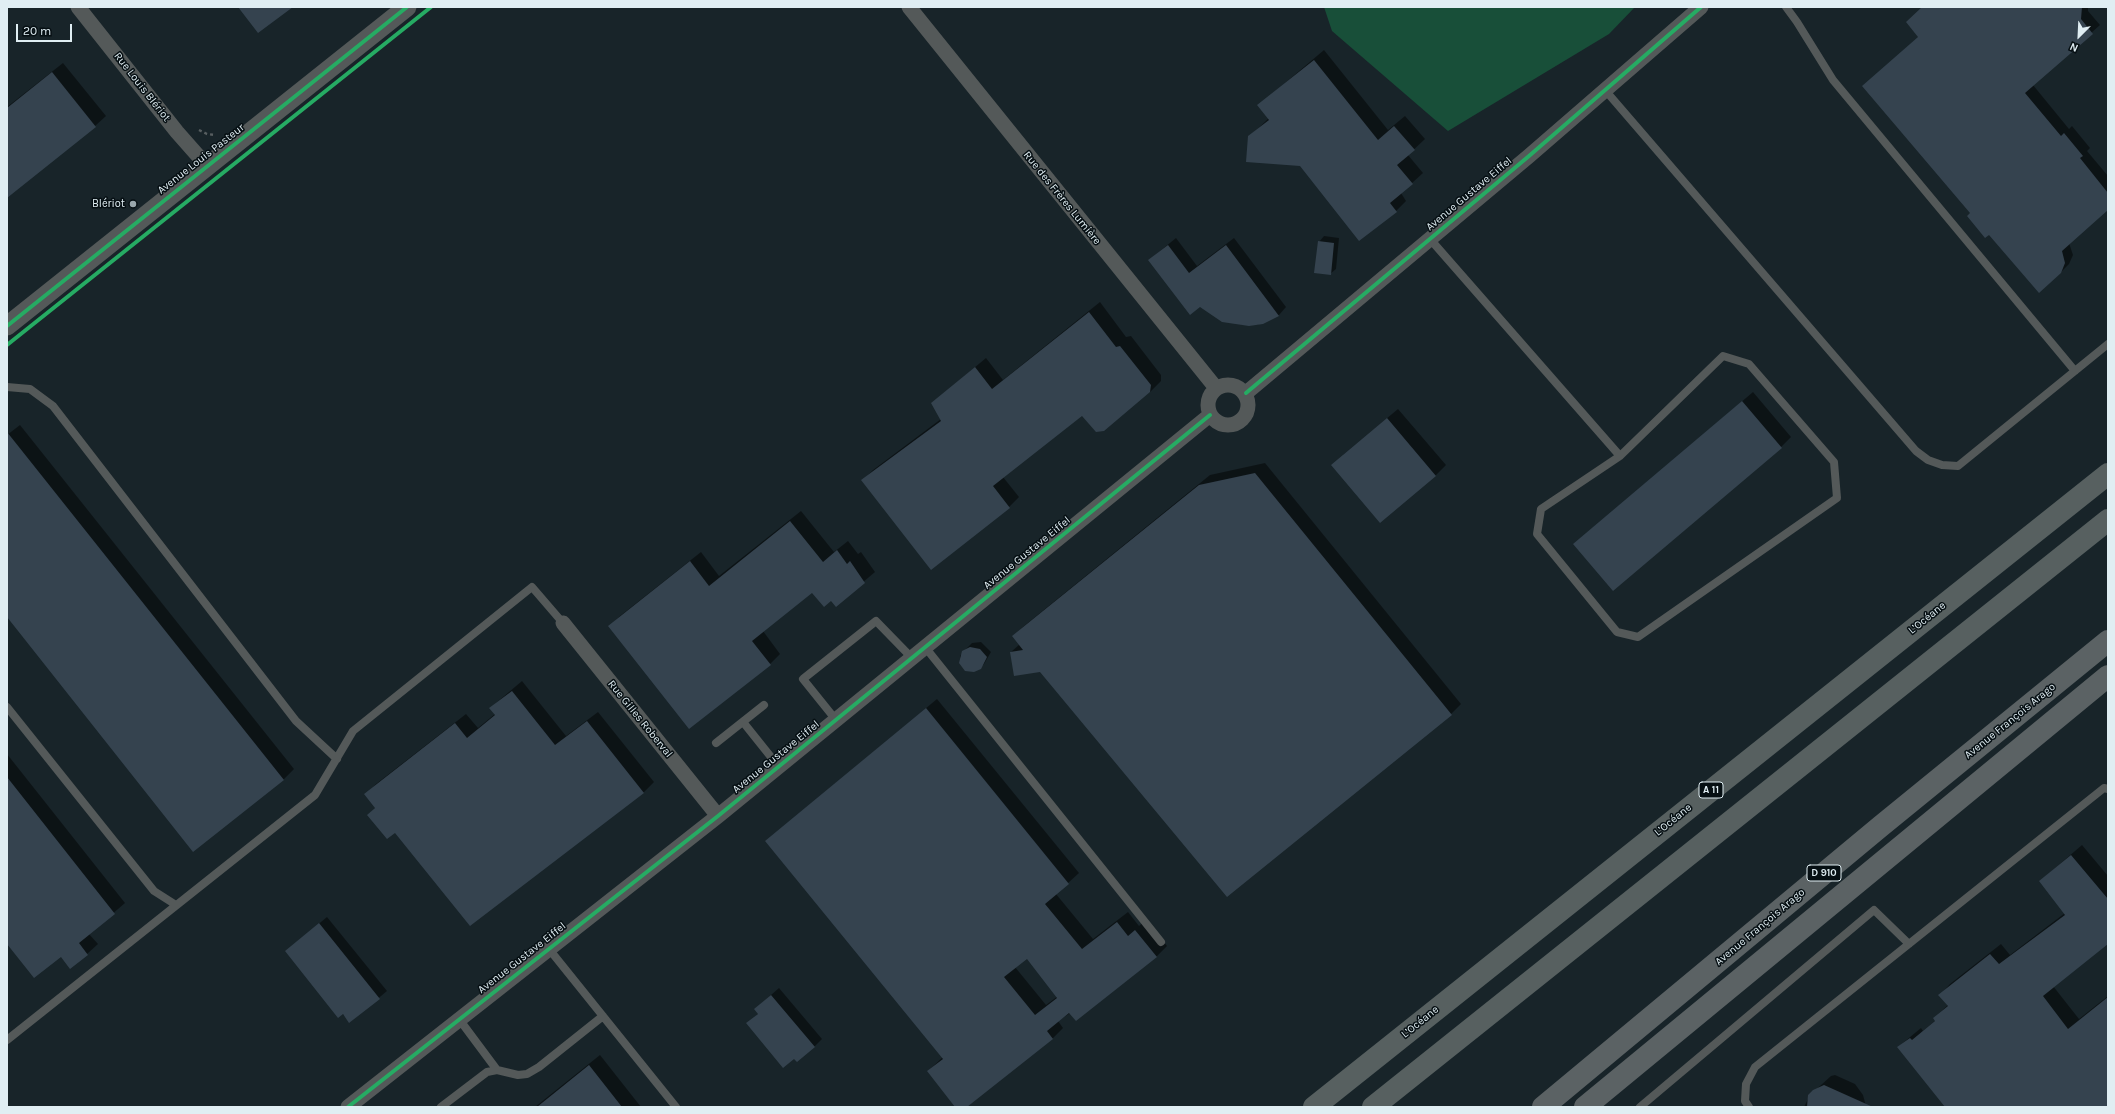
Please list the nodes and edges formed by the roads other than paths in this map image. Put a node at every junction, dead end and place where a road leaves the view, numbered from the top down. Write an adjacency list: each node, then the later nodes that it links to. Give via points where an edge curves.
1 (78, 7): 7 (street, Rue Louis Blériot)
2 (407, 7): 7 (street, Avenue Louis Pasteur)
3 (909, 7): 13 (street, Rue des Frères Lumière)
4 (1701, 7): 6 (street, Avenue Gustave Eiffel)
5 (1786, 7): 11 (lane, via 1833,80)
6 (1605, 90): 8 (street, Avenue Gustave Eiffel); 11 (lane, via 1916,451 1928,460 1942,465 1958,466)
7 (207, 166): 9 (street, Avenue Louis Pasteur)
8 (1430, 239): 14 (street, Avenue Gustave Eiffel); 16 (lane)
9 (7, 326)
10 (2108, 344): 11 (lane)
11 (2075, 371)
12 (7, 387): 29 (lane, via 30,389 53,406 296,721)
13 (1216, 388): 14 (street, via 1225,384 1237,386); 15 (street, via 1210,396)
14 (1246, 393): 15 (street, via 1249,403 1247,413 1241,421 1230,425 1220,424)
15 (1210, 415): 21 (street, Avenue Gustave Eiffel)
16 (1620, 456): 16 (lane, via 1541,509 1537,534 1617,632 1638,637 1837,498 1834,462 1749,364 1723,356)
17 (2108, 474): 44 (highway, L’Océane / A 11)
18 (2108, 520): 45 (highway)
19 (563, 623): 29 (lane, via 532,587 353,731); 32 (street, Rue Gilles Roberval)
20 (2108, 641): 46 (main road, Avenue François Arago / D 910)
21 (926, 647): 22 (street, Avenue Gustave Eiffel); 34 (lane)
22 (912, 658): 26 (street, Avenue Gustave Eiffel); 26 (lane, via 876,621 803,679)
23 (2108, 676): 47 (main road, D 910)
24 (764, 705): 27 (lane)
25 (7, 707): 33 (lane, via 154,891)
26 (836, 720): 30 (street, Avenue Gustave Eiffel)
27 (743, 722): 28 (lane); 30 (lane)
28 (716, 743)
29 (337, 759): 33 (lane, via 316,795)
30 (779, 767): 32 (street, Avenue Gustave Eiffel)
31 (2108, 789): 35 (lane, via 2104,788)
32 (718, 816): 36 (street, Avenue Gustave Eiffel)
33 (176, 905): 39 (lane)
34 (1161, 942)
35 (1909, 944): 48 (lane, via 1874,910); 49 (lane, via 1755,1067 1746,1084 1745,1101)
36 (549, 949): 37 (lane); 38 (street, Avenue Gustave Eiffel)
37 (603, 1016): 40 (lane, via 527,1074 518,1075); 43 (lane)
38 (459, 1019): 40 (lane); 41 (street, Avenue Gustave Eiffel)
39 (7, 1040)
40 (497, 1070): 42 (lane, via 487,1072)
41 (348, 1107)
42 (441, 1107)
43 (676, 1107)
44 (1314, 1107)
45 (1373, 1107)
46 (1543, 1107)
47 (1585, 1107)
48 (1640, 1107)
49 (1749, 1107)

